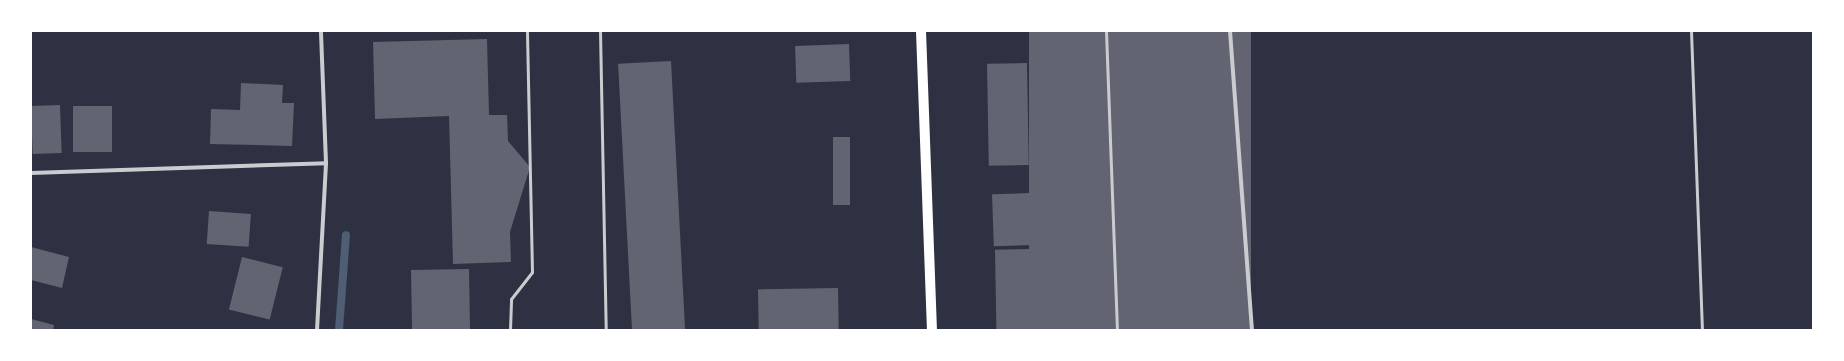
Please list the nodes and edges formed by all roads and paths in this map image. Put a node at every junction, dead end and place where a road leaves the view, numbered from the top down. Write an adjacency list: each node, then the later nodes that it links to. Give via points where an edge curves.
1 (321, 31): 8 (street)
2 (527, 31): 11 (lane, via 532,272 511,299)
3 (600, 31): 12 (lane)
4 (921, 31): 13 (main road)
5 (1106, 31): 14 (lane)
6 (1230, 31): 15 (street)
7 (1691, 31): 16 (lane)
8 (326, 163): 9 (street); 10 (street)
9 (31, 173)
10 (317, 330)
11 (510, 330)
12 (606, 330)
13 (932, 330)
14 (1117, 330)
15 (1252, 330)
16 (1702, 330)

